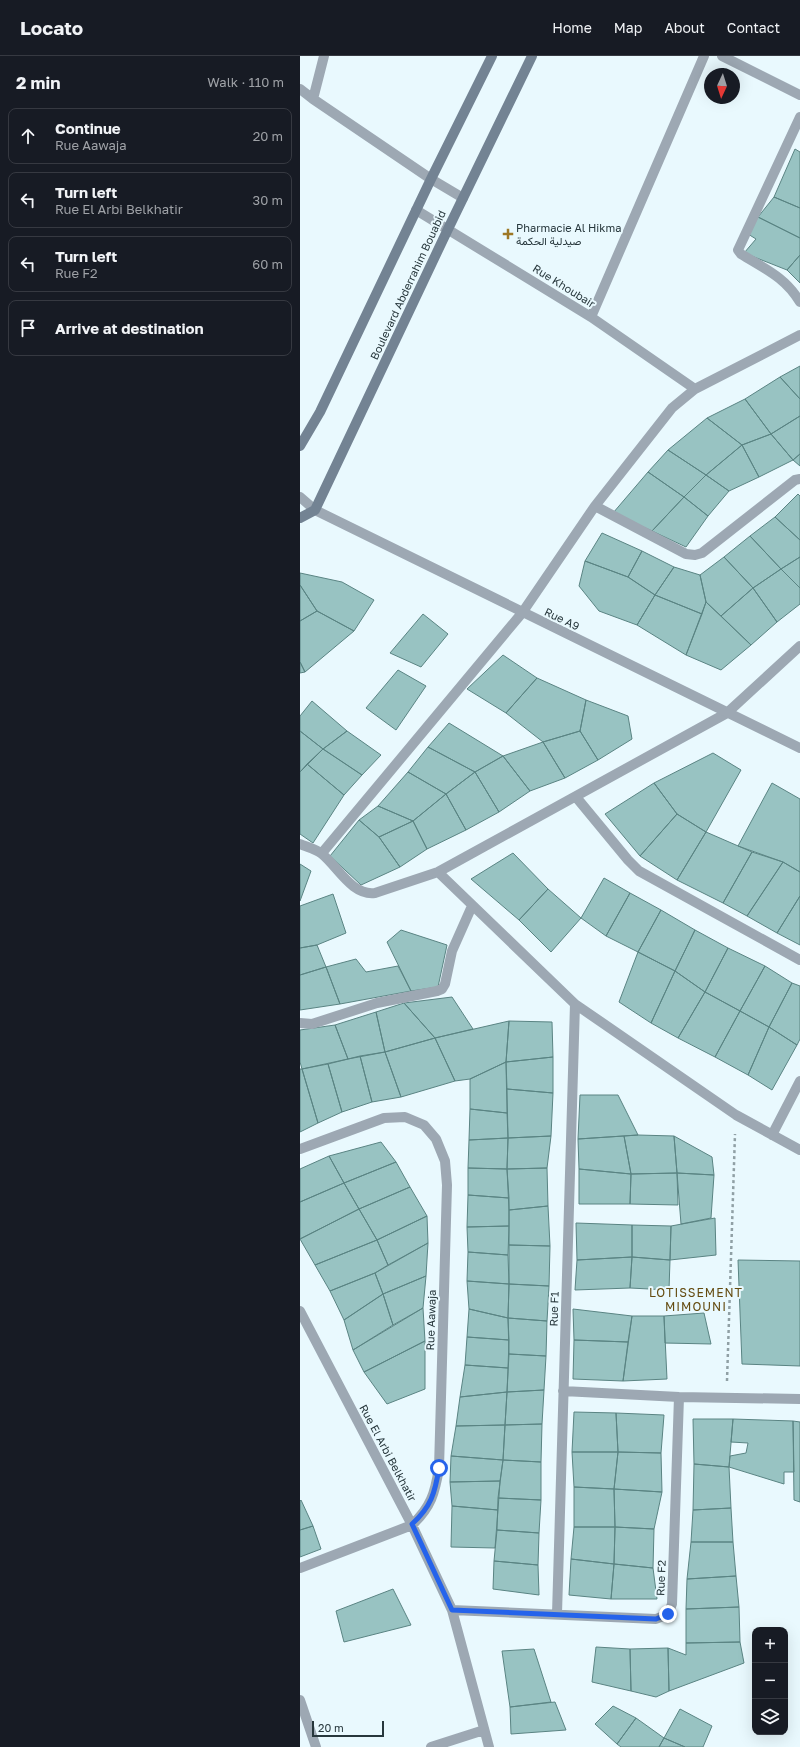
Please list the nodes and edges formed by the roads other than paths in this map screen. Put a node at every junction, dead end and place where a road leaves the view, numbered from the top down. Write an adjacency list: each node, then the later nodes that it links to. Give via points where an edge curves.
1 (324, 56): 8 (street)
2 (492, 56): 11 (main road)
3 (532, 56): 12 (main road, Boulevard Abderrahim Bouabid)
4 (704, 56): 16 (street)
5 (722, 56): 7 (street)
6 (300, 89): 8 (street)
7 (800, 95)
8 (313, 99): 11 (street)
9 (800, 117): 10 (street)
10 (798, 128): 15 (street, via 738,250 782,279)
11 (431, 179): 12 (street); 13 (main road)
12 (463, 198): 14 (main road, Boulevard Abderrahim Bouabid)
13 (416, 210): 14 (street, Rue Khoubair); 19 (main road, via 320,412)
14 (448, 229): 16 (street, Rue Khoubair); 23 (main road, Boulevard Abderrahim Bouabid)
15 (800, 302)
16 (591, 317): 18 (street, Rue Khoubair)
17 (800, 335): 18 (street)
18 (695, 388): 22 (street, via 672,408)
19 (300, 446)
20 (800, 479): 22 (street, via 795,480 702,553 695,555 686,554)
21 (300, 497): 23 (street, Rue A9)
22 (595, 506): 25 (street)
23 (315, 510): 24 (main road); 25 (street, Rue A9)
24 (300, 518)
25 (522, 612): 27 (street, Rue A9); 31 (street)
26 (800, 646): 27 (street)
27 (727, 712): 28 (street, Rue A9); 29 (street)
28 (800, 748)
29 (576, 797): 32 (street); 34 (street, via 639,871)
30 (300, 844): 31 (street)
31 (322, 854): 32 (street, via 358,890 367,894)
32 (438, 872): 33 (street)
33 (472, 906): 35 (street); 36 (street, via 452,951 442,989 377,1003 312,1024)
34 (800, 960)
35 (575, 1004): 38 (street, via 736,1115); 42 (street, Rue F1)
36 (300, 1023)
37 (800, 1081): 38 (street)
38 (772, 1135): 40 (street)
39 (300, 1148): 45 (street, Rue Aawaja, via 384,1118 405,1117 424,1125 436,1139 445,1161 447,1185 439,1468 432,1500 423,1514)
40 (800, 1150)
41 (300, 1311): 45 (street, Rue El Arbi Belkhatir)
42 (563, 1391): 43 (street); 48 (street, Rue F1)
43 (679, 1397): 44 (street); 48 (street, Rue F2, via 672,1604 668,1614 656,1619)
44 (800, 1399)
45 (412, 1524): 46 (street, Rue Aawaja); 47 (street, Rue El Arbi Belkhatir)
46 (300, 1568)
47 (452, 1610): 48 (street, Rue F2); 50 (street, Rue El Arbi Belkhatir)
48 (558, 1614)
49 (300, 1700): 51 (street)
50 (484, 1730): 52 (street); 53 (street, Rue El Arbi Belkhatir)
51 (316, 1747)
52 (431, 1747)
53 (489, 1747)

